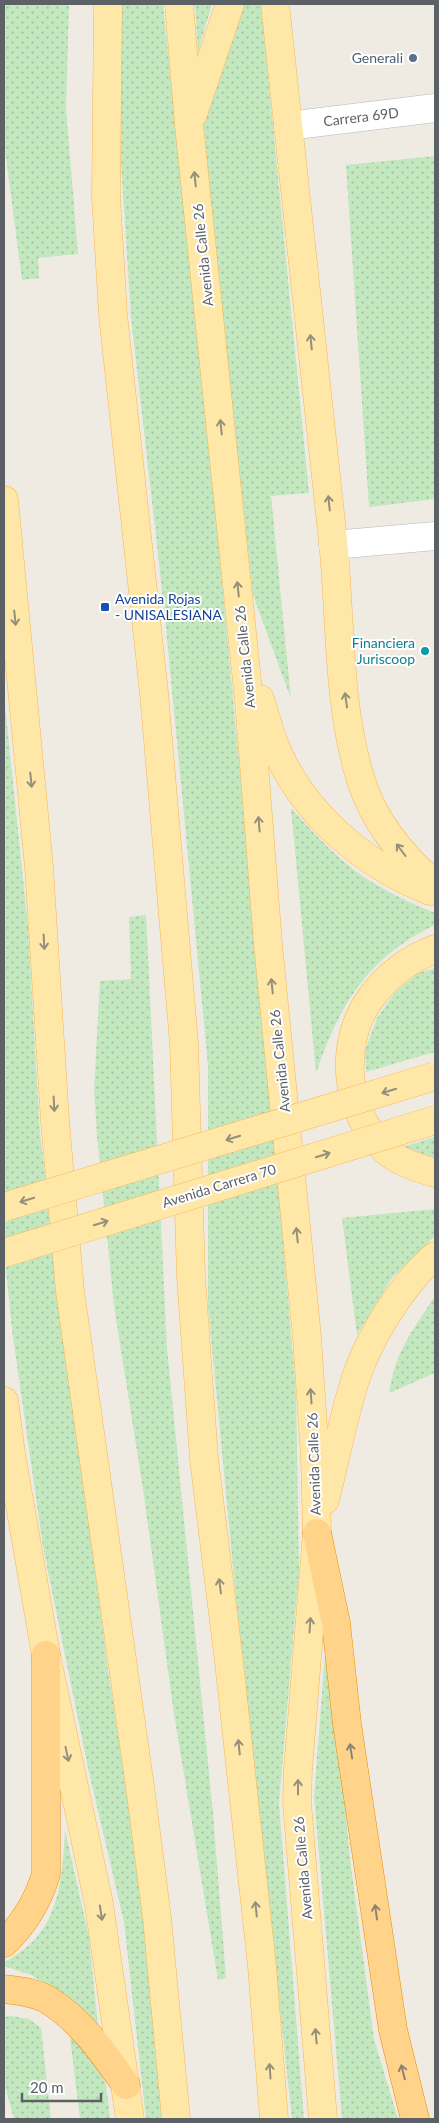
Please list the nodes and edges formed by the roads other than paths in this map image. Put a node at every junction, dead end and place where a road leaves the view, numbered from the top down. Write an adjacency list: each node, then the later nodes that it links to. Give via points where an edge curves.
1 (108, 4): 29 (main road, one-way to 1, via 261,1956 204,1459 191,1278 184,1043 154,693 113,314 106,197)
2 (179, 4): 6 (main road, Avenida Calle 26)
3 (230, 4): 6 (main road)
4 (275, 4): 7 (main road)
5 (435, 108): 7 (street, Carrera 69D)
6 (189, 125): 11 (main road, Avenida Calle 26, one-way to 6)
7 (288, 126): 10 (main road, one-way to 7)
8 (4, 500): 28 (main road, one-way to 28, via 39,867 55,1122 70,1292 157,1918)
9 (435, 536): 10 (street)
10 (333, 545): 12 (main road, one-way to 10, via 420,872 390,836 360,779 352,747 344,684)
11 (245, 655): 13 (main road, via 276,747 297,787 346,841 378,865); 22 (main road, Avenida Calle 26, one-way to 11, via 307,1338 269,954)
12 (435, 884)
13 (435, 893)
14 (435, 949): 17 (main road, via 415,956 394,972 369,999 356,1029 350,1057 351,1089 364,1125 385,1150 413,1167)
15 (435, 1076): 18 (main road, one-way to 18, bridge)
16 (435, 1120): 19 (main road, Avenida Carrera 70, one-way to 16, bridge)
17 (435, 1174)
18 (4, 1207)
19 (4, 1253)
20 (435, 1256): 22 (main road, via 395,1302 354,1383)
21 (4, 1402): 23 (main road)
22 (317, 1532): 30 (main road, Avenida Calle 26, one-way to 22, via 298,1803); 31 (highway, one-way to 22, via 393,2030 347,1724 336,1623)
23 (46, 1655): 24 (highway, via 46,1874 36,1902); 26 (main road, one-way to 26, via 100,1904)
24 (4, 1943)
25 (4, 1989): 26 (highway, via 48,1999 93,2039)
26 (126, 2085): 27 (main road)
27 (130, 2119)
28 (176, 2119)
29 (274, 2119)
30 (323, 2119)
31 (415, 2119)

